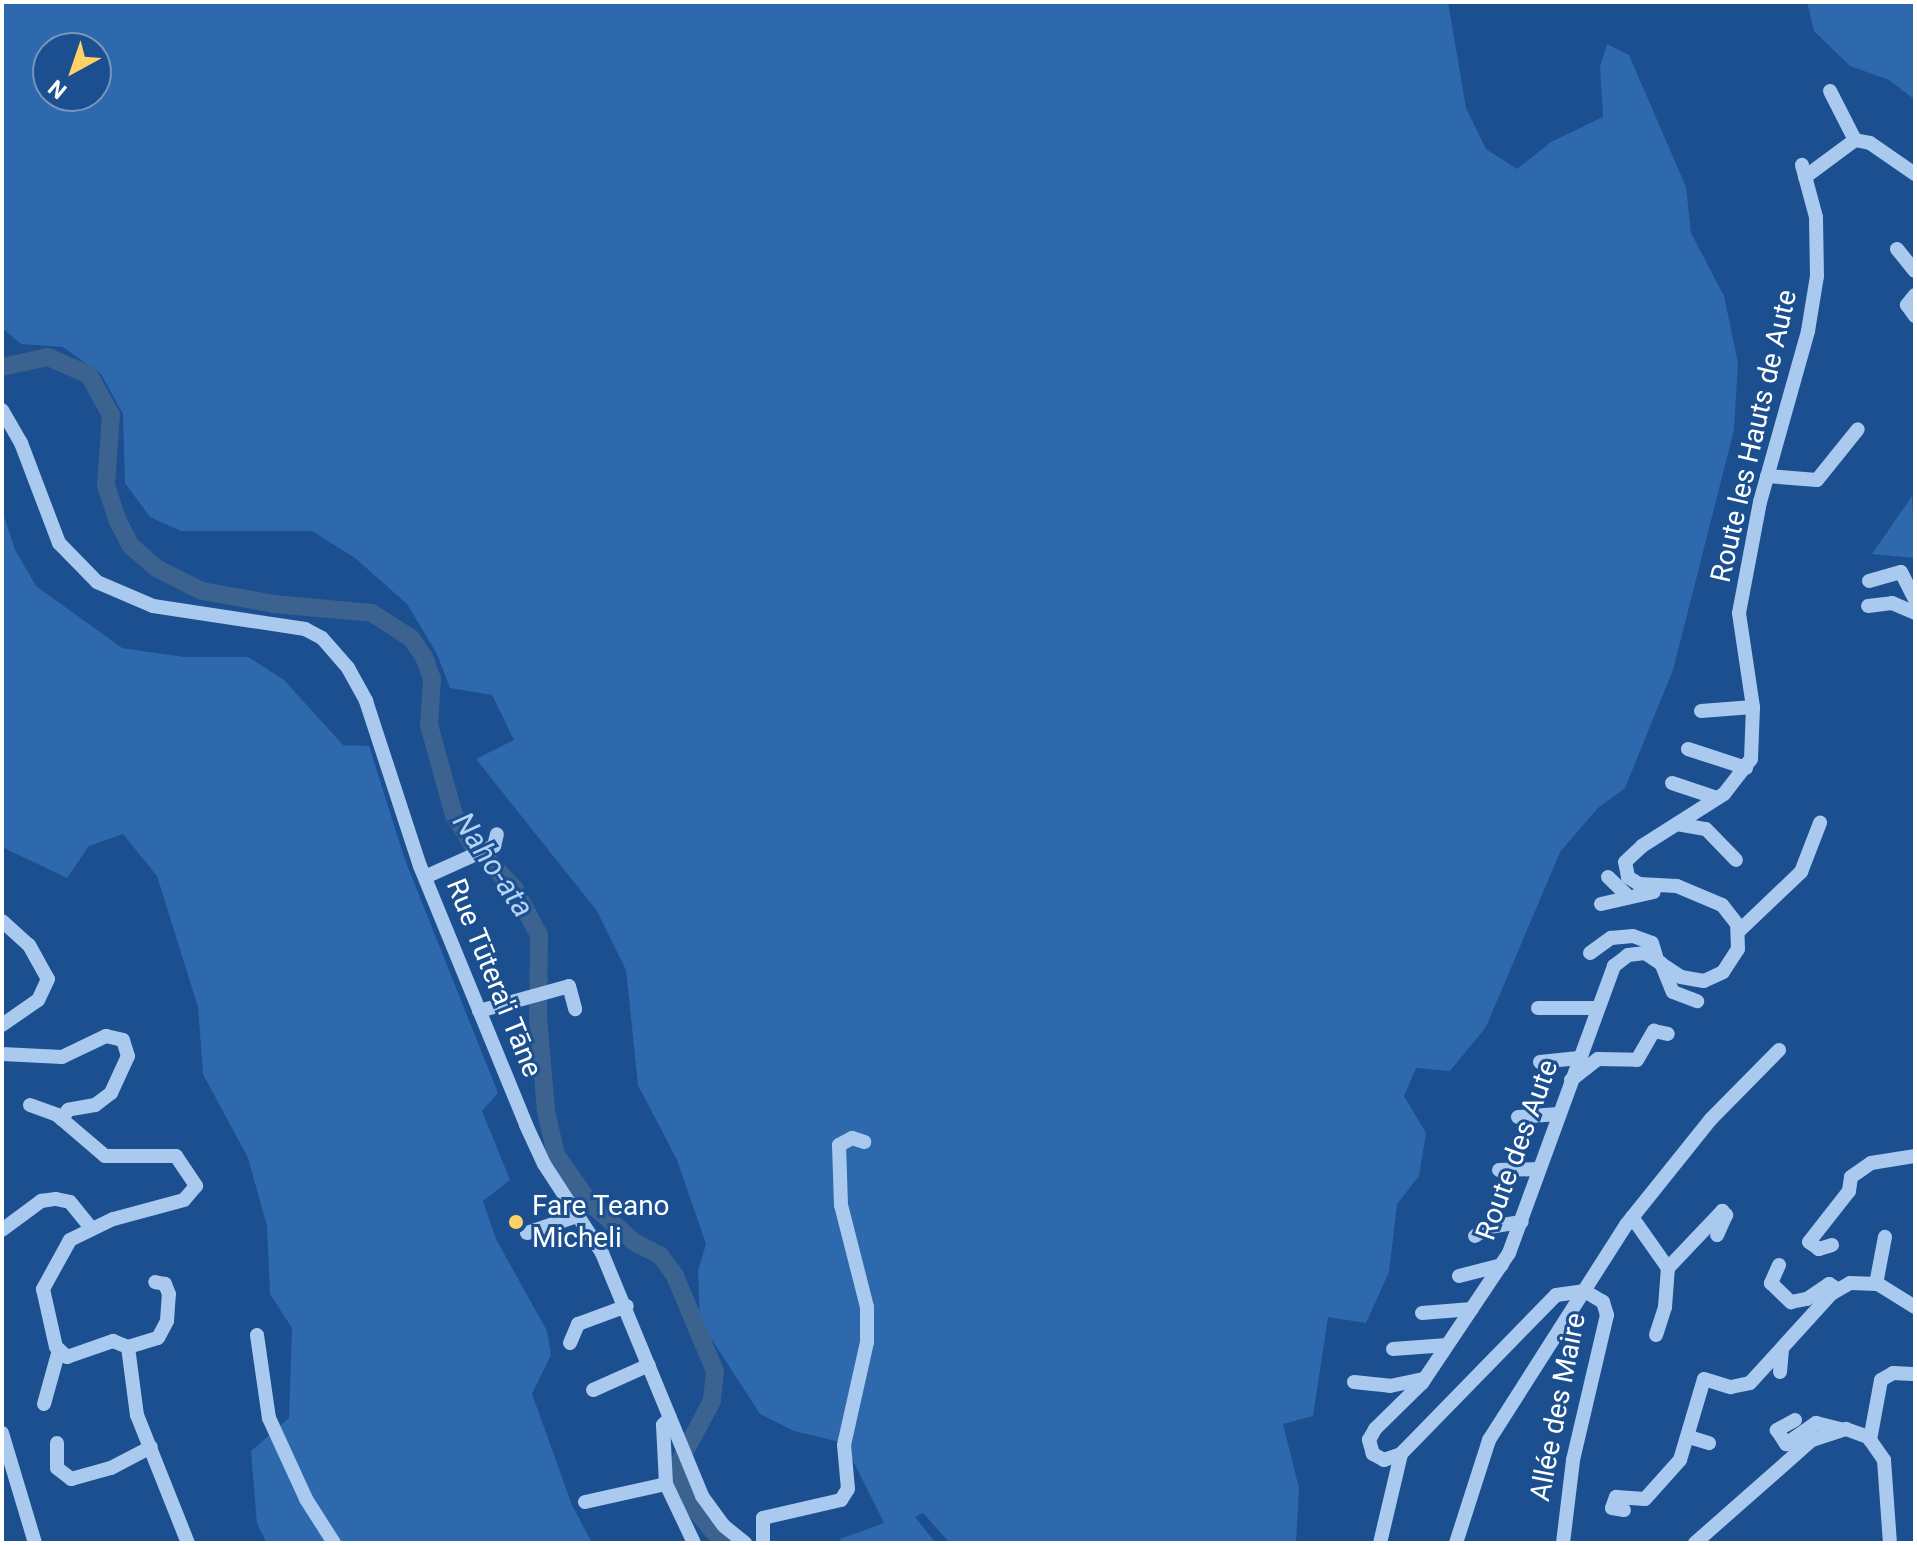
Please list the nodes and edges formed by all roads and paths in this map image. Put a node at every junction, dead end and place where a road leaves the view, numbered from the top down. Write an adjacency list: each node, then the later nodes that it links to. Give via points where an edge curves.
1 (1830, 91): 2 (street)
2 (1855, 140): 3 (street, via 1870,143); 10 (street, Route les Hauts de Aute, via 1804,171 1816,217 1815,301)
3 (1915, 174)
4 (1897, 249): 5 (street)
5 (1915, 271)
6 (1915, 295): 7 (street, via 1907,305)
7 (1915, 316)
8 (2, 410): 25 (street, Rue Tūtera'i Tāne, via 21,443 59,543 97,582 153,606 283,624 322,638 366,701)
9 (1858, 429): 10 (street, via 1817,480)
10 (1767, 476): 15 (street, Route les Hauts de Aute, via 1739,613)
11 (1869, 581): 12 (street, via 1901,572)
12 (1915, 599)
13 (1876, 605): 14 (street)
14 (1915, 613)
15 (1753, 707): 16 (street); 18 (street)
16 (1701, 711)
17 (1688, 749): 18 (street)
18 (1746, 768): 20 (street)
19 (1672, 783): 20 (street)
20 (1717, 798): 22 (street)
21 (1820, 823): 31 (street, via 1801,872)
22 (1677, 824): 24 (street, via 1706,829); 27 (street, via 1625,862 1633,881)
23 (497, 834): 25 (street, via 494,846)
24 (1736, 860)
25 (425, 877): 38 (street, Rue Tūtera'i Tāne)
26 (1608, 877): 28 (street)
27 (1659, 886): 28 (street, via 1655,892); 31 (street, via 1713,898)
28 (1629, 897): 29 (street)
29 (1601, 904)
30 (2, 921): 39 (street, via 29,945 48,979 38,1000)
31 (1739, 931): 33 (street, Route des Aute, via 1732,962 1715,978 1691,981)
32 (1590, 953): 33 (street, via 1611,938 1633,936 1652,943)
33 (1658, 961): 34 (street, via 1673,992); 36 (street, Route des Aute, via 1636,953 1619,960)
34 (1697, 1001)
35 (1538, 1008): 36 (street)
36 (1596, 1008): 43 (street, Route des Aute)
37 (575, 1009): 38 (street, via 569,986)
38 (479, 1011): 55 (street, Rue Tūtera'i Tāne, via 544,1164)
39 (2, 1025)
40 (1668, 1034): 45 (street, via 1654,1031 1637,1060 1598,1059)
41 (1779, 1050): 56 (street, via 1711,1119)
42 (2, 1054): 49 (street, via 62,1057 106,1036 123,1040 128,1056 111,1093 95,1105 68,1110)
43 (1579, 1058): 44 (street); 45 (street, Route des Aute)
44 (1540, 1062)
45 (1571, 1081): 47 (street, Route des Aute)
46 (30, 1105): 49 (street)
47 (1559, 1114): 48 (street); 52 (street, Route des Aute)
48 (1518, 1117)
49 (62, 1119): 58 (street, via 105,1156 176,1156 195,1183 184,1200)
50 (864, 1142): 112 (street, via 852,1138 839,1145 841,1205 867,1307 867,1342 844,1445 848,1489 841,1500 763,1518)
51 (1915, 1156): 54 (street, via 1871,1163)
52 (1539, 1169): 53 (street); 57 (street, Route des Aute)
53 (1499, 1170)
54 (1849, 1186): 61 (street, via 1801,1235); 65 (street, via 1809,1242 1819,1249)
55 (577, 1216): 60 (street); 74 (street, Rue Tūtera'i Tāne)
56 (1632, 1217): 68 (street); 73 (street)
57 (1522, 1222): 63 (street, via 1489,1227); 66 (street, Route des Aute)
58 (91, 1228): 59 (street, via 70,1202 56,1199 41,1201); 85 (street, via 70,1240 44,1282 48,1322)
59 (2, 1230)
60 (527, 1233)
61 (1796, 1233)
62 (1717, 1235): 68 (street, via 1726,1215 1722,1211)
63 (1475, 1236)
64 (1885, 1237): 71 (street)
65 (1832, 1245)
66 (1502, 1265): 69 (street); 76 (street, Route des Aute)
67 (1779, 1265): 72 (street, via 1771,1283 1791,1302 1807,1299 1829,1284)
68 (1668, 1267): 79 (street)
69 (1459, 1276)
70 (155, 1282): 82 (street, via 169,1291 165,1327 154,1340)
71 (1876, 1284): 72 (street, via 1859,1281); 75 (street)
72 (1837, 1289): 83 (street)
73 (1585, 1291): 102 (street, via 1556,1295); 114 (street, via 1489,1440); 115 (street, Allée des Maire, via 1603,1302 1607,1315 1573,1460)
74 (627, 1306): 80 (street, via 578,1324); 86 (street, Rue Tūtera'i Tāne)
75 (1915, 1307)
76 (1472, 1309): 77 (street); 81 (street, Route des Aute)
77 (1422, 1313)
78 (257, 1335): 109 (street, via 269,1418 306,1499)
79 (1656, 1335)
80 (570, 1343)
81 (1447, 1345): 84 (street); 89 (street, Route des Aute)
82 (128, 1347): 85 (street, via 113,1341 67,1357); 101 (street, via 137,1415)
83 (1782, 1348): 87 (street); 97 (street, via 1750,1383 1731,1387 1704,1379)
84 (1393, 1349)
85 (59, 1350): 92 (street)
86 (649, 1365): 91 (street); 93 (street, Rue Tūtera'i Tāne)
87 (1780, 1372)
88 (1913, 1374): 98 (street, via 1893,1373 1881,1380)
89 (1424, 1379): 90 (street, via 1390,1386); 102 (street, Route des Aute, via 1369,1440 1377,1458)
90 (1354, 1382)
91 (593, 1390)
92 (44, 1404)
93 (670, 1418): 104 (street, via 663,1425); 111 (street, Rue Tūtera'i Tāne, via 690,1472 717,1517)
94 (1795, 1420): 95 (street, via 1777,1430 1786,1444 1816,1423)
95 (1841, 1429): 98 (street); 116 (street, via 1812,1440)
96 (2, 1433): 103 (street)
97 (1689, 1437): 100 (street); 106 (street, via 1672,1472 1645,1499 1616,1497 1612,1508)
98 (1870, 1440): 117 (street, via 1886,1469)
99 (57, 1443): 101 (street, via 58,1471 71,1479 111,1468)
100 (1709, 1443)
101 (151, 1447): 108 (street)
102 (1401, 1454): 113 (street)
103 (7, 1467): 107 (street)
104 (666, 1484): 105 (street); 110 (street)
105 (585, 1502)
106 (1624, 1510)
107 (35, 1543)
108 (188, 1543)
109 (334, 1543)
110 (694, 1543)
111 (745, 1543)
112 (763, 1543)
113 (1380, 1543)
114 (1456, 1543)
115 (1563, 1543)
116 (1695, 1543)
117 (1890, 1543)

